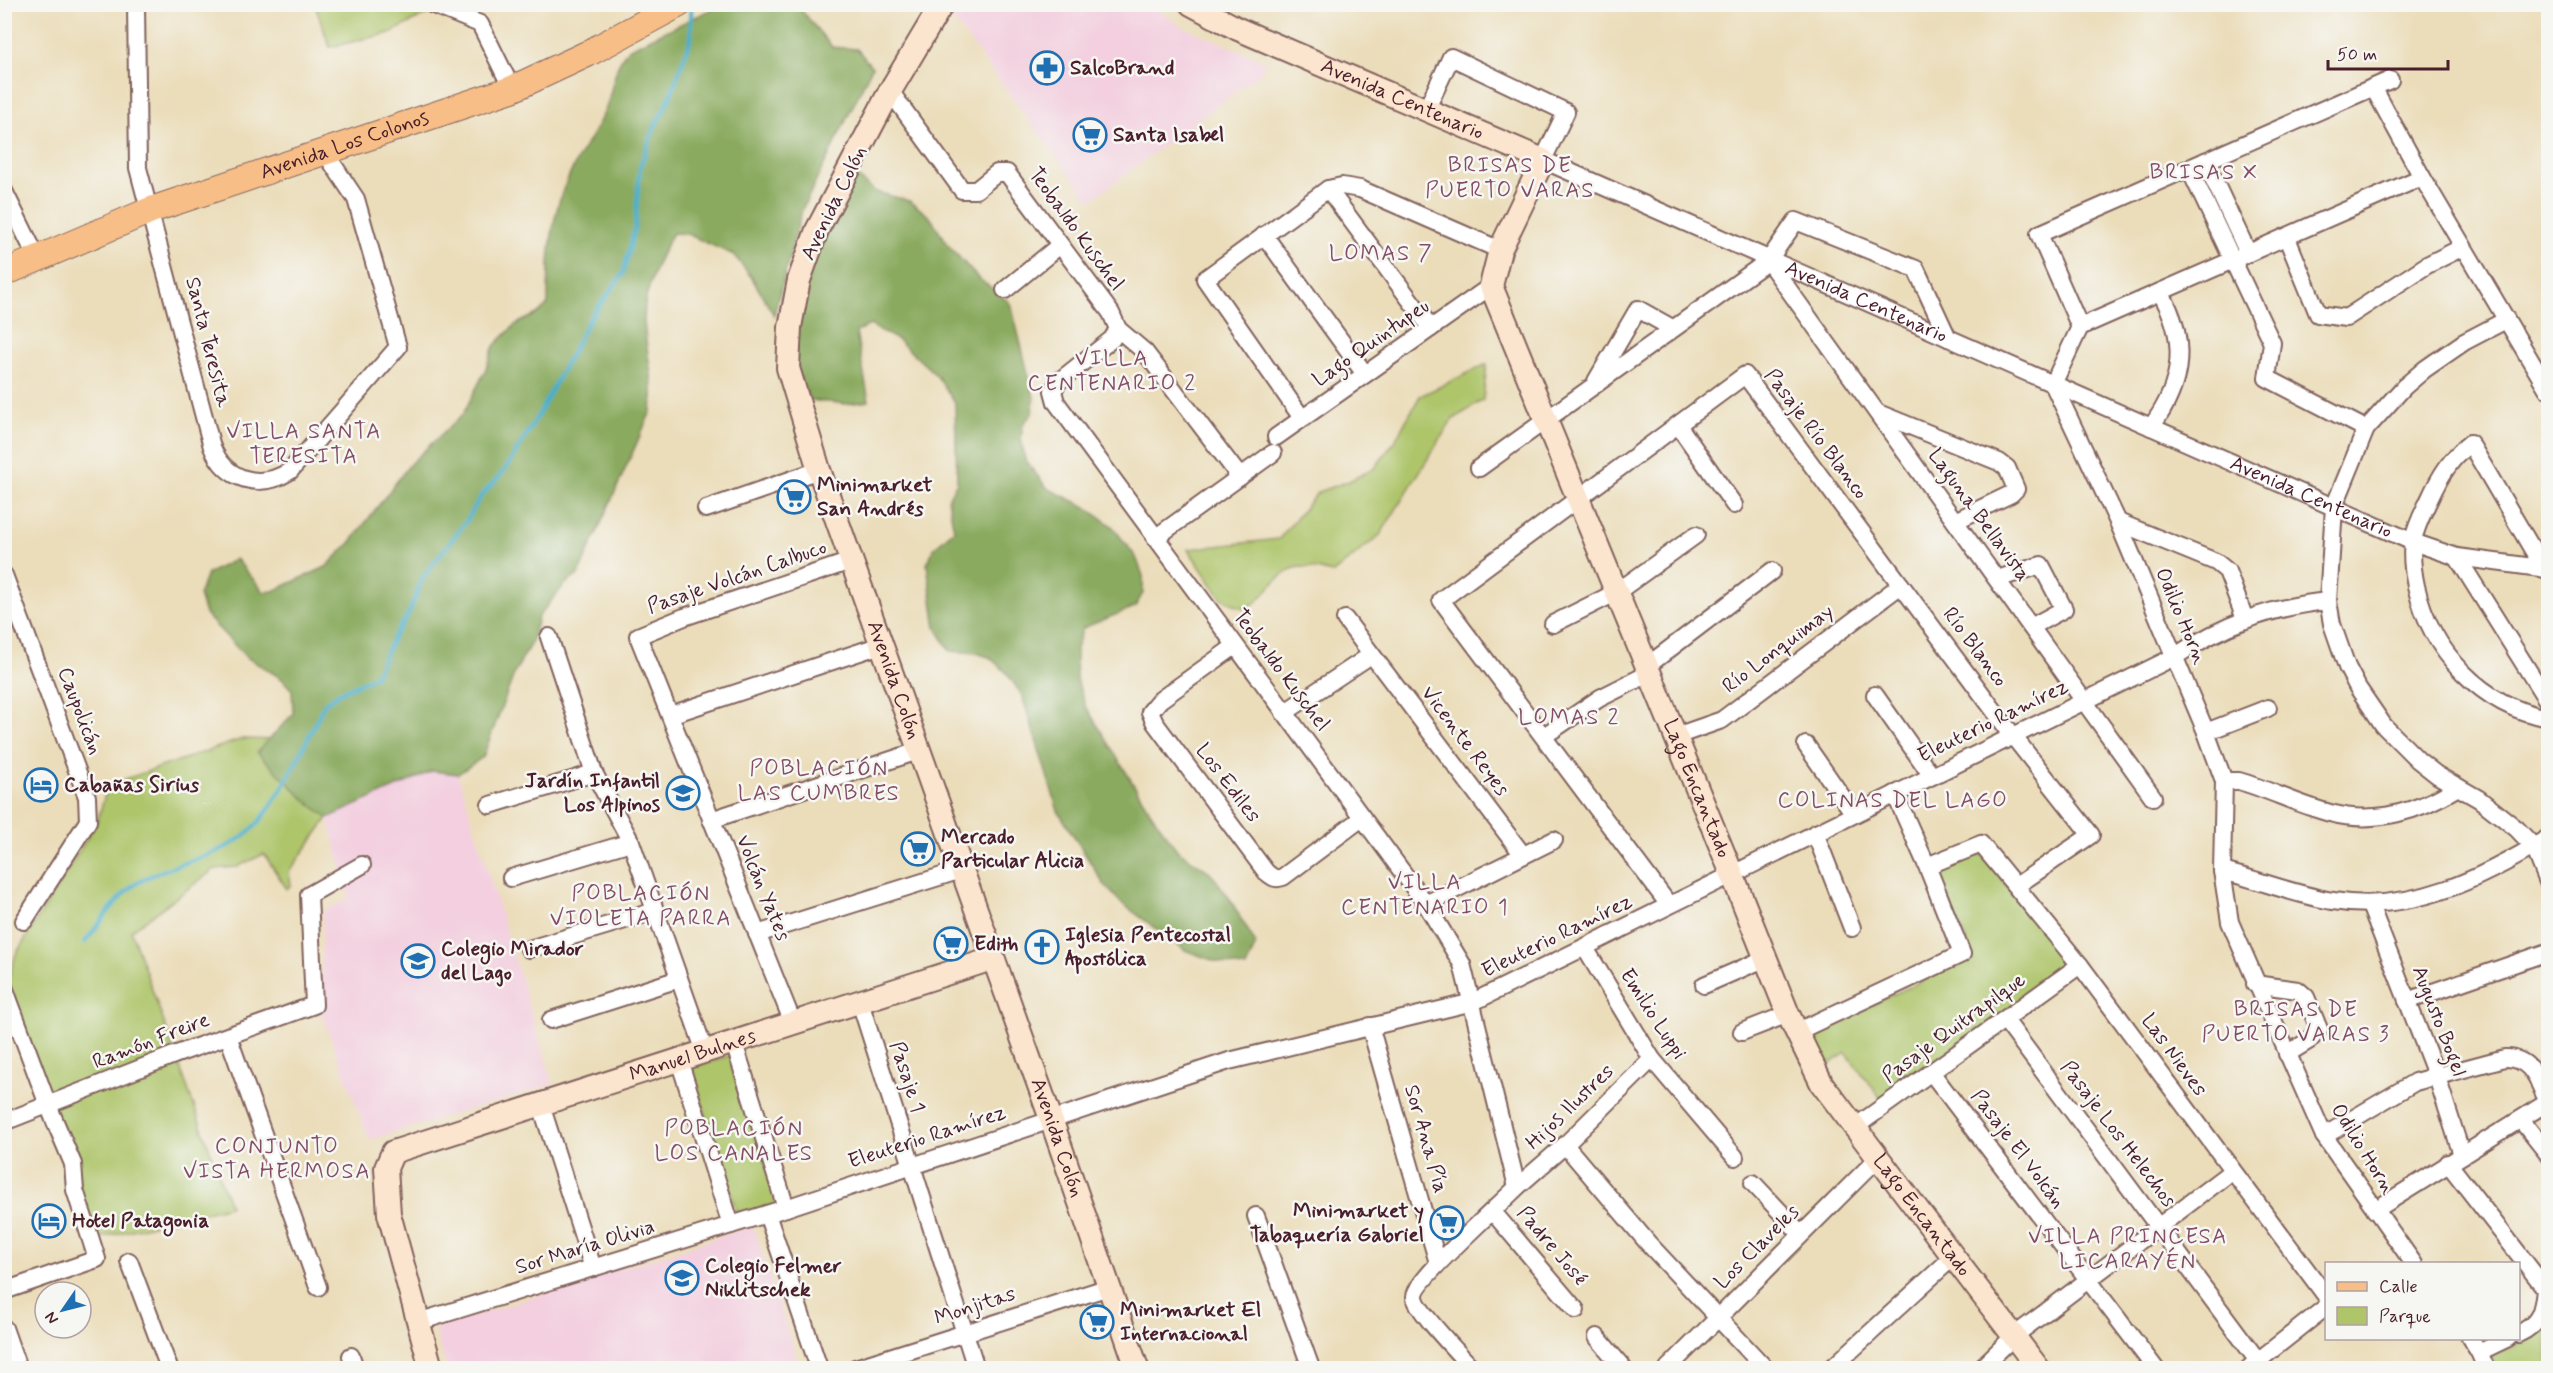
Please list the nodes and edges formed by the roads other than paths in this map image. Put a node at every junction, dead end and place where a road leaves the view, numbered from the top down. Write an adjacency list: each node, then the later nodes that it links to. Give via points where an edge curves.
1 (136, 4): 18 (street, via 138,168)
2 (431, 4): 8 (street, via 480,24)
3 (679, 4): 8 (main road, Avenida Los Colonos)
4 (942, 4): 9 (street, Avenida Colón)
5 (1191, 4): 10 (street, Avenida Centenario, via 1238,29)
6 (2390, 80): 7 (street)
7 (2373, 87): 13 (street); 15 (street)
8 (512, 88): 11 (main road, Avenida Los Colonos)
9 (890, 91): 21 (street, Teobaldo Kuschel, via 962,190 976,190 997,173 1007,173); 49 (street, Avenida Colón, via 817,230 793,306 788,368)
10 (1427, 108): 12 (street, Avenida Centenario); 12 (street, via 1451,57 1566,112)
11 (324, 151): 18 (main road, Avenida Los Colonos); 18 (street, Santa Teresita, via 356,199 398,347 290,471 277,479 250,481 218,461)
12 (1543, 160): 23 (street); 26 (street, Avenida Centenario)
13 (2205, 161): 14 (street); 24 (street)
14 (2189, 168): 27 (street); 33 (street, via 2039,234)
15 (2422, 177): 20 (street); 22 (street)
16 (1328, 189): 19 (street); 23 (street, via 1360,189); 34 (street)
17 (4, 190): 25 (street)
18 (151, 210): 25 (main road, Avenida Los Colonos)
19 (1264, 235): 38 (street); 43 (street, via 1204,279)
20 (2287, 238): 22 (street, via 2318,314 2346,318 2427,265); 24 (street)
21 (1060, 246): 30 (street); 36 (street, Teobaldo Kuschel, via 1111,313)
22 (2463, 247): 32 (street)
23 (1500, 250): 29 (street)
24 (2248, 253): 27 (street)
25 (37, 258): 28 (main road, Avenida Los Colonos)
26 (1768, 261): 35 (street); 37 (street, Avenida Centenario); 37 (street, via 1796,221 1916,269); 42 (street, Laguna Bellavista)
27 (2232, 261): 31 (street); 47 (street, via 2272,343 2267,378)
28 (4, 273)
29 (1491, 286): 34 (street, Lago Quintupeu); 44 (street, Lago Encantado)
30 (1005, 290)
31 (2160, 292): 33 (street); 46 (street, via 2176,330 2179,357 2174,387)
32 (2506, 320): 41 (street); 47 (street, via 2425,369)
33 (2080, 327): 39 (street)
34 (1431, 328): 38 (street, Lago Quintupeu)
35 (1672, 328): 40 (street); 40 (street, via 1638,309)
36 (1118, 329): 50 (street, via 1145,352); 58 (street, Teobaldo Kuschel, via 1113,339 1058,382 1053,391 1056,402)
37 (1948, 338): 39 (street, Avenida Centenario)
38 (1365, 374): 43 (street, Lago Quintupeu)
39 (2053, 384): 46 (street, Avenida Centenario); 56 (street, Odilio Horn)
40 (1592, 387): 44 (street)
41 (2548, 390)
42 (1877, 413): 55 (street, Laguna Bellavista); 55 (street, via 2007,468 2016,489 2012,494)
43 (1302, 418): 50 (street, Lago Quintupeu)
44 (1547, 421): 48 (street); 51 (street, Lago Encantado)
45 (1678, 425): 51 (street); 52 (street); 66 (street, Pasaje Río Blanco, via 1745,375)
46 (2151, 427): 53 (street, Avenida Centenario)
47 (2366, 429): 53 (street)
48 (1479, 468)
49 (819, 470): 54 (street); 61 (street, Avenida Colón)
50 (1240, 477): 58 (street, Lago Quintupeu)
51 (1579, 498): 67 (street, Lago Encantado); 88 (street, via 1441,600)
52 (1734, 505)
53 (2334, 507): 59 (street, Avenida Centenario); 68 (street)
54 (706, 509)
55 (1955, 521): 65 (street, Laguna Bellavista)
56 (2118, 522): 70 (street, via 2216,561 2227,571); 78 (street, Odilio Horn)
57 (1696, 535): 67 (street)
58 (1155, 538): 76 (street, Teobaldo Kuschel)
59 (2413, 542): 60 (street, Avenida Centenario); 62 (street, via 2442,475 2453,456 2470,443); 86 (street, via 2419,600 2445,652 2487,693 2522,711)
60 (2457, 556): 62 (street, Avenida Centenario); 82 (street)
61 (851, 561): 73 (street, Pasaje Volcán Calbuco); 75 (street, Avenida Colón)
62 (2546, 569)
63 (1772, 571): 79 (street)
64 (4, 575): 121 (street, Caupolicán, via 87,797 88,820)
65 (1996, 579): 72 (street, Laguna Bellavista); 72 (street, via 2041,565 2064,609)
66 (1901, 585): 89 (street, Río Lonquimay, via 1722,720); 90 (street, Río Blanco)
67 (1617, 592): 71 (street); 79 (street, Lago Encantado)
68 (2328, 601): 70 (street, Eleuterio Ramírez, via 2286,607); 96 (street, via 2347,667 2370,707 2406,749)
69 (1345, 619): 77 (street, Vicente Reyes)
70 (2245, 619): 78 (street, Eleuterio Ramírez)
71 (1553, 624)
72 (2031, 627): 81 (street, Laguna Bellavista)
73 (638, 636): 85 (street, Volcán Yates)
74 (549, 637): 93 (street)
75 (881, 645): 85 (street); 92 (street, Avenida Colón)
76 (1235, 646): 84 (street, Teobaldo Kuschel); 101 (street, Los Ediles, via 1160,700 1150,712 1155,723 1266,872 1276,879)
77 (1371, 655): 84 (street); 108 (street, Vicente Reyes)
78 (2174, 657): 81 (street, Eleuterio Ramírez); 87 (street, Odilio Horn)
79 (1648, 669): 88 (street); 89 (street, Lago Encantado)
80 (1875, 694): 94 (street)
81 (2085, 701): 90 (street, Eleuterio Ramírez); 98 (street, Laguna Bellavista)
82 (2548, 702)
83 (2268, 708): 87 (street)
84 (1284, 713): 101 (street, Teobaldo Kuschel)
85 (670, 715): 102 (street, Volcán Yates)
86 (2548, 718)
87 (2206, 732): 95 (street, Odilio Horn)
88 (1544, 736): 118 (street)
89 (1676, 736): 113 (street, Lago Encantado)
90 (2013, 736): 94 (street, Eleuterio Ramírez); 116 (street, Río Blanco, via 2091,835)
91 (1806, 745): 100 (street)
92 (918, 751): 102 (street); 111 (street, Avenida Colón)
93 (594, 773): 99 (street); 106 (street)
94 (1932, 776): 97 (street, Eleuterio Ramírez)
95 (2224, 781): 96 (street, via 2239,781 2331,813 2351,816 2408,811); 112 (street, Odilio Horn)
96 (2458, 787): 107 (street, via 2499,813)
97 (1894, 794): 100 (street, Eleuterio Ramírez); 110 (street)
98 (2153, 796)
99 (490, 805)
100 (1854, 814): 103 (street, Eleuterio Ramírez)
101 (1362, 819): 117 (street, Teobaldo Kuschel)
102 (711, 820): 123 (street, Volcán Yates)
103 (1815, 833): 113 (street, Eleuterio Ramírez); 122 (street)
104 (2548, 838): 107 (street)
105 (1554, 840): 108 (street)
106 (631, 842): 114 (street); 120 (street)
107 (2534, 847): 115 (street); 119 (street, via 2452,888)
108 (1523, 855): 117 (street)
109 (362, 865): 143 (street, Ramón Freire, via 309,895 314,1005)
110 (1927, 866): 116 (street, Las Nieves, via 1981,844); 140 (street, via 1962,954)
111 (961, 870): 123 (street); 127 (street, Avenida Colón)
112 (2222, 871): 119 (street, via 2295,893); 131 (street, Odilio Horn, via 2230,922)
113 (1732, 874): 118 (street, Eleuterio Ramírez); 128 (street, Lago Encantado)
114 (511, 878)
115 (2548, 882)
116 (2016, 886): 129 (street, Las Nieves)
117 (1426, 904): 136 (street, Teobaldo Kuschel, via 1462,964)
118 (1669, 905): 124 (street, Eleuterio Ramírez)
119 (2370, 905): 134 (street, Augusto Bogel)
120 (655, 911): 125 (street); 130 (street)
121 (24, 921)
122 (1852, 928)
123 (757, 934): 139 (street, Volcán Yates)
124 (1585, 948): 136 (street, Eleuterio Ramírez); 147 (street, Emilio Luppi)
125 (529, 949)
126 (2548, 952): 134 (street)
127 (992, 959): 135 (street, Manuel Bulnes); 154 (street, Avenida Colón)
128 (1764, 959): 132 (street); 140 (street, Lago Encantado)
129 (2080, 965): 138 (street, Pasaje Quitrapilque); 165 (street, Las Nieves)
130 (679, 978): 137 (street); 145 (street)
131 (2255, 984): 146 (street, Odilio Horn); 146 (street, via 2298,990 2306,997 2319,1029 2310,1040)
132 (1704, 986)
133 (4, 987): 152 (street)
134 (2408, 1001): 150 (street, Augusto Bogel)
135 (860, 1002): 139 (street, Manuel Bulnes); 164 (street, Pasaje 1)
136 (1473, 1002): 141 (street, Eleuterio Ramírez); 167 (street, Teobaldo Kuschel)
137 (551, 1020)
138 (2005, 1020): 149 (street, Pasaje Quitrapilque); 174 (street, Pasaje Los Helechos)
139 (794, 1023): 144 (street, Manuel Bulnes)
140 (1792, 1023): 142 (street); 157 (street, Lago Encantado, via 1822,1084)
141 (1370, 1026): 154 (street, Eleuterio Ramírez, via 1229,1061); 179 (street, Sor Ana Pía)
142 (1742, 1032)
143 (228, 1036): 152 (street, Ramón Freire); 182 (street)
144 (734, 1042): 145 (street, Manuel Bulnes); 168 (street)
145 (705, 1052): 148 (street, Manuel Bulnes)
146 (2286, 1054): 158 (street, Odilio Horn)
147 (1652, 1059): 159 (street, Hijos Ilustres); 161 (street, Emilio Luppi)
148 (679, 1060): 153 (street, Manuel Bulnes); 173 (street)
149 (1931, 1072): 157 (street, Pasaje Quitrapilque); 181 (street, Pasaje El Volcán)
150 (2437, 1077): 151 (street, via 2505,1059 2520,1060 2531,1068); 158 (street, via 2415,1082); 163 (street, Augusto Bogel)
151 (2548, 1102): 155 (street)
152 (48, 1105): 156 (street, Ramón Freire); 184 (street, via 73,1164 75,1191 97,1259)
153 (541, 1105): 180 (street); 189 (street, Manuel Bulnes, via 393,1152 386,1168 389,1214)
154 (1051, 1119): 164 (street, Eleuterio Ramírez); 183 (street, Avenida Colón)
155 (2521, 1120): 160 (street); 163 (street)
156 (4, 1122)
157 (1855, 1127): 162 (street, Lago Encantado)
158 (2324, 1136): 169 (street, Odilio Horn)
159 (1565, 1145): 167 (street, Hijos Ilustres); 188 (street)
160 (2548, 1154)
161 (1735, 1157)
162 (1878, 1158): 175 (street, Los Claveles); 176 (street, Lago Encantado)
163 (2455, 1159): 169 (street); 191 (street, via 2545,1288 2541,1314 2532,1327)
164 (912, 1165): 168 (street, Eleuterio Ramírez); 192 (street, Pasaje 1)
165 (2232, 1171): 174 (street); 185 (street, Las Nieves)
166 (1753, 1183): 175 (street)
167 (1517, 1187): 170 (street)
168 (786, 1208): 171 (street, Eleuterio Ramírez)
169 (2375, 1210): 178 (street, Odilio Horn)
170 (1493, 1212): 179 (street); 187 (street, Padre José)
171 (767, 1214): 173 (street, Sor María Olivia); 201 (street)
172 (1256, 1216): 205 (street)
173 (731, 1225): 180 (street, Sor María Olivia)
174 (2159, 1227): 181 (street); 197 (street, Pasaje Los Helechos)
175 (1801, 1234): 188 (street, Los Claveles)
176 (1953, 1257): 193 (street, Lago Encantado); 210 (street)
177 (129, 1261): 199 (street)
178 (2413, 1262)
179 (1438, 1263): 206 (street, via 1417,1286 1417,1304)
180 (593, 1268): 189 (street, Sor María Olivia)
181 (2089, 1279): 193 (street); 213 (street, Pasaje El Volcán)
182 (318, 1287)
183 (1108, 1287): 192 (street, Monjitas); 204 (street, Avenida Colón)
184 (4, 1291)
185 (2325, 1295)
186 (2325, 1308): 197 (street)
187 (1576, 1310)
188 (1718, 1318): 208 (street, Los Claveles); 209 (street)
189 (418, 1322): 200 (street)
190 (4, 1328): 198 (street)
191 (2520, 1333)
192 (964, 1334): 202 (street, Monjitas); 203 (street, Pasaje 1)
193 (2014, 1336): 211 (street); 212 (street, Lago Encantado)
194 (1597, 1337): 207 (street)
195 (2499, 1340): 196 (street)
196 (2475, 1345): 214 (street)
197 (2254, 1365)
198 (18, 1368)
199 (169, 1368)
200 (431, 1368)
201 (819, 1368)
202 (855, 1368)
203 (975, 1368)
204 (1137, 1368)
205 (1311, 1368)
206 (1472, 1368)
207 (1623, 1368)
208 (1668, 1368)
209 (1765, 1368)
210 (1832, 1368)
211 (1981, 1368)
212 (2038, 1368)
213 (2155, 1368)
214 (2486, 1368)

